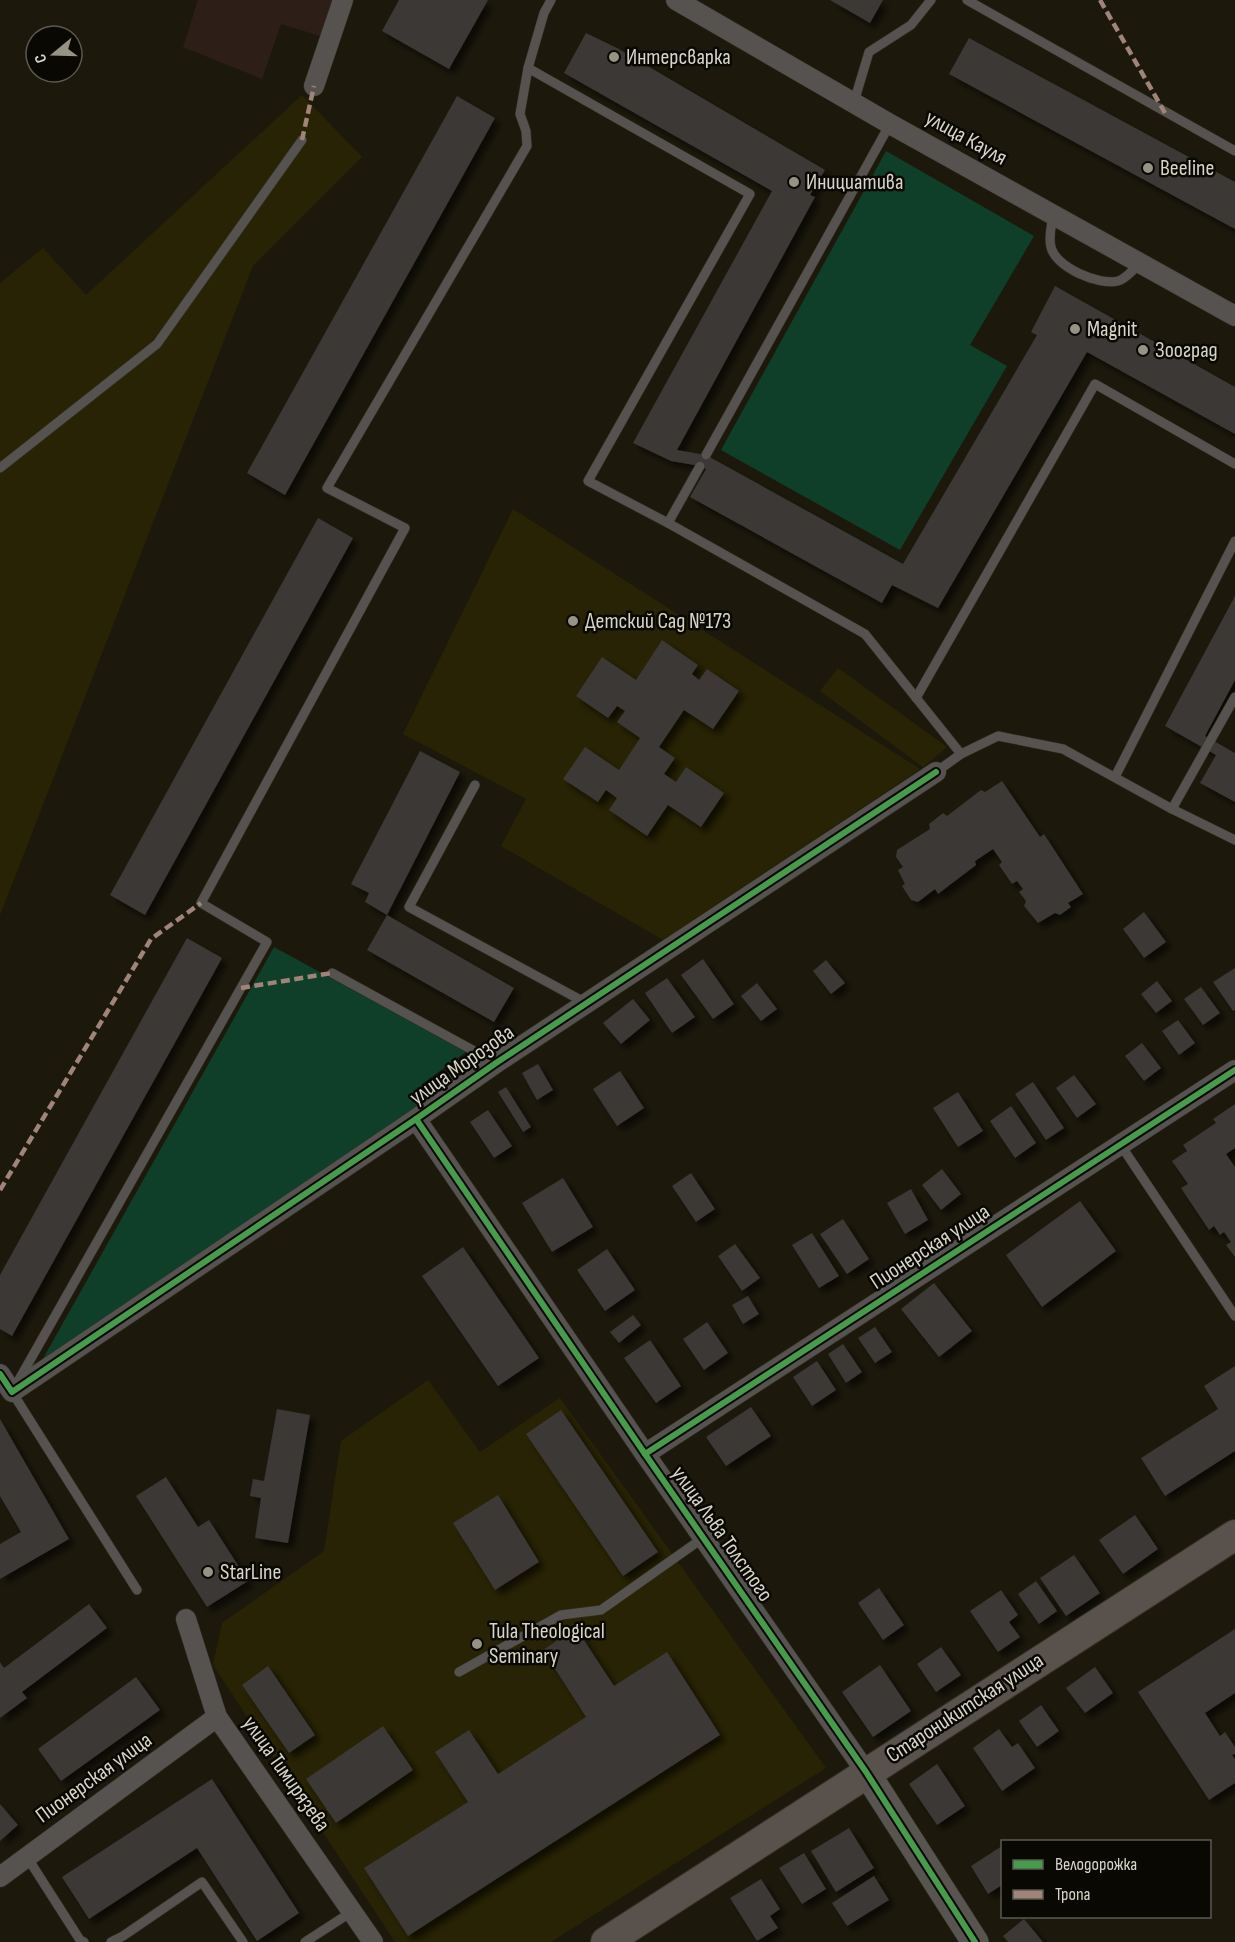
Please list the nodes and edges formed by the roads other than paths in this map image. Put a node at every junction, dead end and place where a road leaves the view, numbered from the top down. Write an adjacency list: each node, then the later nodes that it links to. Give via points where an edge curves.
1 (343, 0): 7 (street)
2 (551, 0): 6 (lane)
3 (675, 0): 8 (street, улица Кауля)
4 (931, 0): 8 (lane, via 911,26 869,52)
5 (967, 0): 11 (lane)
6 (528, 68): 19 (lane, via 750,194 588,481); 37 (lane, via 520,114 527,146 327,488 405,528 201,903 267,942)
7 (314, 86)
8 (854, 102): 9 (street, улица Кауля)
9 (890, 124): 12 (street, улица Кауля); 15 (lane)
10 (302, 140): 18 (lane, via 157,344)
11 (1235, 151)
12 (1053, 214): 13 (street, улица Кауля); 13 (lane, via 1050,235 1056,259 1092,280 1120,280)
13 (1140, 264): 14 (street, улица Кауля)
14 (1235, 316)
15 (705, 455)
16 (1235, 464): 22 (lane, via 1095,384)
17 (700, 466): 19 (lane)
18 (0, 468)
19 (668, 523): 22 (lane, via 865,634)
20 (1235, 540): 25 (lane)
21 (1235, 697): 27 (lane)
22 (916, 698): 23 (lane)
23 (961, 754): 24 (lane); 25 (lane, via 998,736 1063,749)
24 (936, 772): 30 (street, улица Морозова)
25 (1115, 777): 27 (lane)
26 (475, 785): 30 (lane, via 409,907)
27 (1172, 809): 28 (lane)
28 (1235, 840)
29 (332, 973): 31 (lane)
30 (587, 1003): 31 (street, улица Морозова)
31 (496, 1063): 33 (street, улица Морозова)
32 (1235, 1070): 34 (street, Пионерская улица)
33 (416, 1119): 37 (street, улица Морозова); 38 (street, улица Льва Толстого)
34 (1120, 1144): 35 (lane); 38 (street, Пионерская улица)
35 (1235, 1316)
36 (0, 1374): 37 (street)
37 (12, 1392): 41 (lane)
38 (645, 1454): 40 (street, улица Льва Толстого)
39 (1235, 1535): 45 (main road, Староникитская улица)
40 (703, 1538): 43 (lane, via 601,1610 561,1616); 45 (street, улица Льва Толстого)
41 (137, 1590)
42 (186, 1619): 44 (street, улица Тимирязева)
43 (459, 1672)
44 (217, 1718): 46 (street, Пионерская улица); 48 (street, улица Тимирязева)
45 (866, 1772): 54 (main road, Староникитская улица); 55 (street, улица Льва Толстого)
46 (27, 1857): 47 (street, Пионерская улица); 49 (lane)
47 (0, 1877)
48 (353, 1911): 52 (lane); 53 (street, улица Тимирязева)
49 (84, 1942)
50 (111, 1942): 51 (lane, via 202,1882)
51 (243, 1942)
52 (305, 1942)
53 (373, 1942)
54 (606, 1942)
55 (975, 1942)

